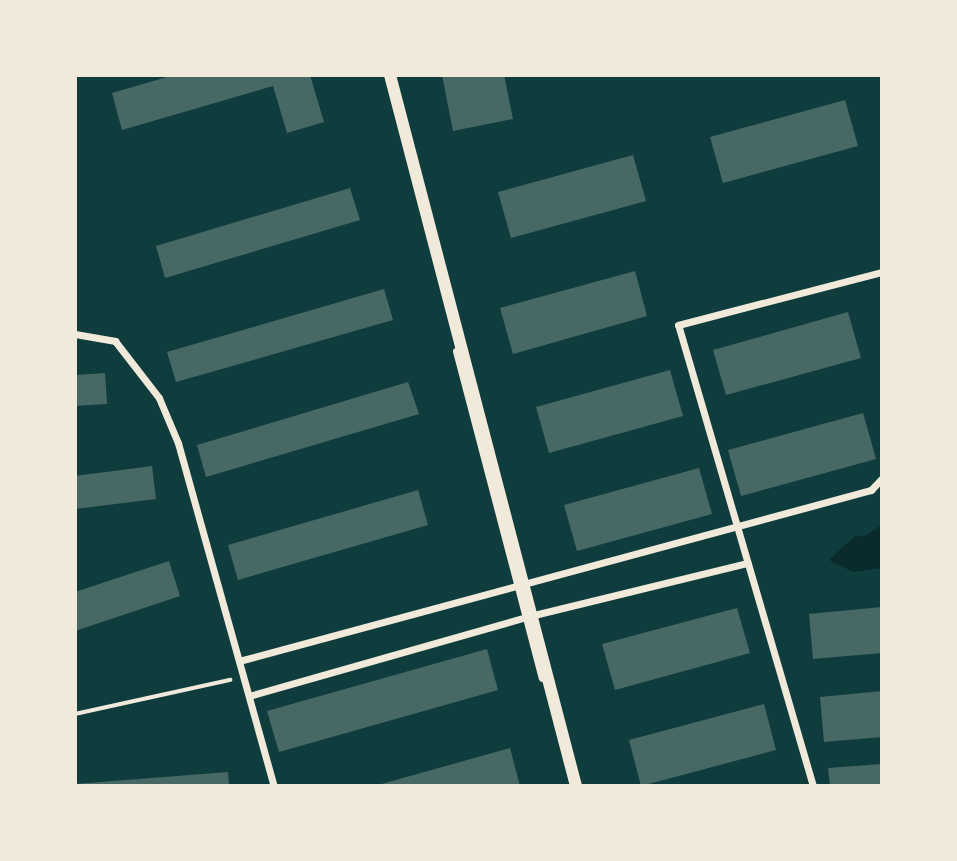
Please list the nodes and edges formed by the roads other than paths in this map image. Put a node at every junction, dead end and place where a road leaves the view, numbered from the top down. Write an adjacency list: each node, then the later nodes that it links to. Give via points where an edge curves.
1 (389, 75): 7 (street)
2 (882, 272): 5 (street, via 678,325)
3 (75, 334): 9 (street, via 115,341 159,398 178,443)
4 (882, 478): 5 (street, via 871,490)
5 (737, 528): 6 (street); 7 (street)
6 (748, 563): 8 (street); 13 (street)
7 (519, 583): 8 (street); 9 (street)
8 (527, 616): 10 (street); 12 (street)
9 (239, 661): 10 (street)
10 (249, 695): 11 (street)
11 (274, 786)
12 (574, 786)
13 (813, 786)

